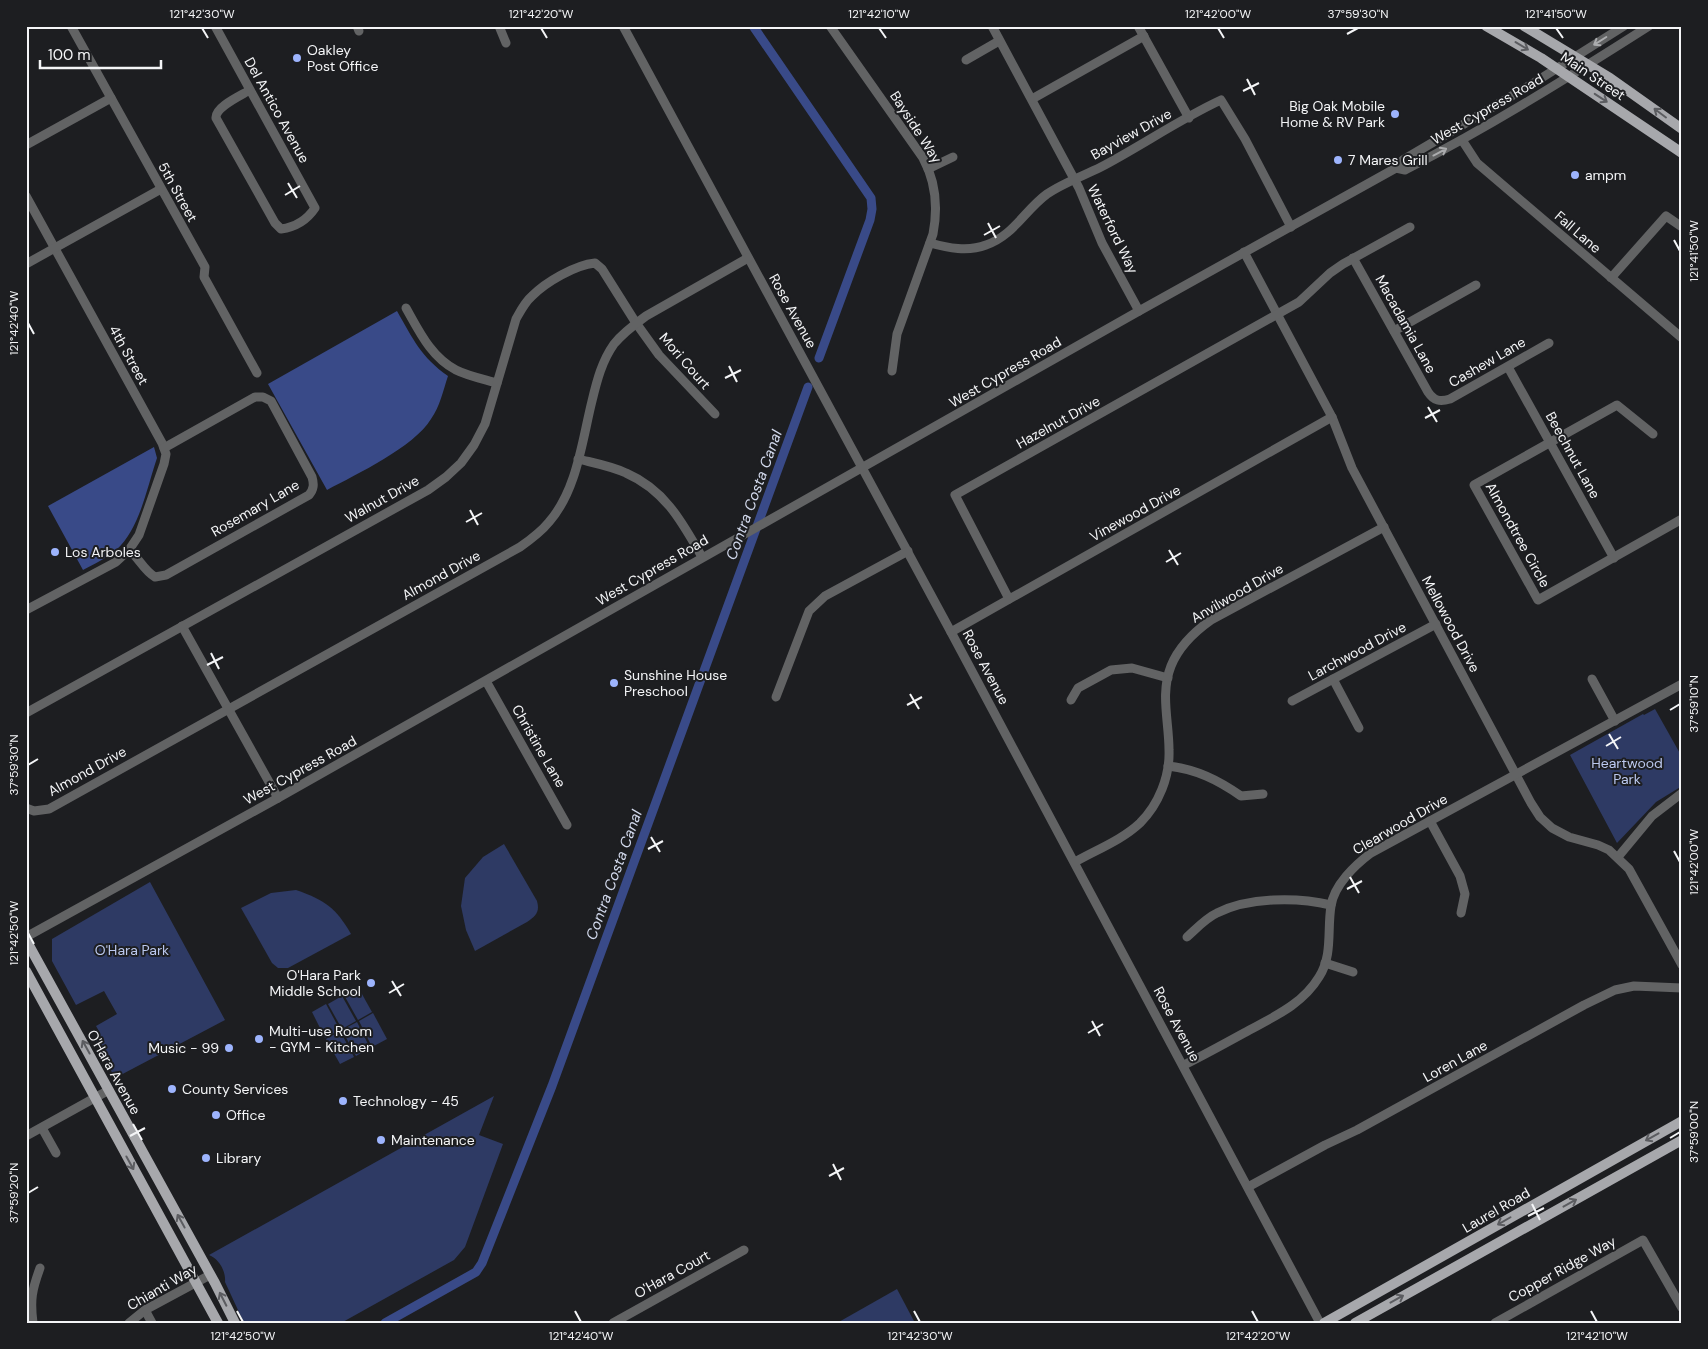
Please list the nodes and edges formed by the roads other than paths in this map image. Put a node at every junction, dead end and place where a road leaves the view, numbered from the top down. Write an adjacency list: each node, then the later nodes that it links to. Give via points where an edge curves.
1 (71, 26): 21 (street, 5th Street)
2 (215, 26): 20 (street, Del Antico Avenue)
3 (498, 26): 14 (street)
4 (624, 26): 40 (street, Rose Avenue)
5 (830, 26): 30 (street, Bayside Way)
6 (992, 26): 13 (street, Waterford Way)
7 (1138, 26): 12 (street)
8 (1486, 26): 18 (main road, Main Street, one-way to 18)
9 (1524, 26): 15 (main road, Main Street)
10 (1624, 26): 15 (street, West Cypress Road, one-way to 15)
11 (1649, 26): 17 (street, West Cypress Road)
12 (1144, 36): 22 (street); 23 (street)
13 (999, 41): 16 (street); 22 (street, Waterford Way)
14 (506, 43)
15 (1576, 57): 17 (main road, Main Street); 18 (street, West Cypress Road)
16 (966, 60)
17 (1589, 64): 19 (street, West Cypress Road); 24 (main road, Main Street, one-way to 17)
18 (1557, 68): 19 (main road, Main Street); 29 (street, West Cypress Road, via 1403,160)
19 (1569, 77): 25 (street, West Cypress Road); 27 (main road, Main Street, one-way to 27)
20 (250, 90): 20 (street, Del Antico Avenue, via 315,208 310,216 292,227 281,229 275,223 216,118 220,108)
21 (111, 98): 26 (street); 32 (street, 5th Street)
22 (1032, 100): 31 (street, Waterford Way)
23 (1189, 118): 31 (street, Bayview Drive); 34 (street, Bayview Drive, via 1223,101)
24 (1682, 130)
25 (1462, 140): 29 (street, West Cypress Road, one-way to 25, via 1405,170); 43 (street, Fall Lane, via 1477,163)
26 (26, 146)
27 (1682, 153)
28 (953, 157): 30 (street)
29 (1396, 168): 34 (street, West Cypress Road)
30 (928, 169): 37 (street, Bayside Way, via 936,209)
31 (1075, 180): 37 (street, Bayview Drive, via 1048,193 1013,229 986,245 954,248); 46 (street, Waterford Way, via 1102,243)
32 (161, 189): 38 (street); 54 (street, 5th Street, via 205,268 204,277)
33 (26, 196): 38 (street, 4th Street)
34 (1291, 227): 39 (street, West Cypress Road)
35 (1410, 227): 41 (street)
36 (1682, 227): 43 (street, via 1666,216)
37 (930, 243): 53 (street, Bayside Way, via 897,334)
38 (55, 248): 42 (street); 61 (street, 4th Street)
39 (1244, 252): 46 (street, West Cypress Road); 47 (street, Mellowood Drive)
40 (748, 258): 48 (street, Almond Drive); 63 (street, Rose Avenue)
41 (1353, 258): 47 (street, via 1330,273 1299,302); 49 (street, Macadamia Lane)
42 (26, 264)
43 (1611, 278): 50 (street, Fall Lane)
44 (1476, 285): 49 (street)
45 (406, 308): 55 (street, via 431,350 443,362 457,370)
46 (1139, 311): 63 (street, West Cypress Road)
47 (1277, 314): 58 (street, Mellowood Drive); 70 (street, Hazelnut Drive, via 955,495)
48 (636, 323): 55 (street, Walnut Drive, via 602,269 595,263 585,264 543,287 523,306); 57 (street, Mori Court, via 671,369); 62 (street, Almond Drive, via 615,343 600,372)
49 (1394, 331): 56 (street, Macadamia Lane, via 1428,392)
50 (1682, 338)
51 (1549, 343): 52 (street, Cashew Lane)
52 (1508, 367): 56 (street, Cashew Lane, via 1450,400); 60 (street, Beechnut Lane)
53 (892, 371)
54 (256, 373)
55 (497, 382): 73 (street, Walnut Drive, via 485,424 474,445 446,477)
56 (1438, 401)
57 (715, 414)
58 (1332, 417): 65 (street, Mellowood Drive, via 1352,468); 70 (street, Vinewood Drive)
59 (1653, 434): 60 (street, via 1617,405)
60 (1550, 442): 69 (street, Beechnut Lane); 69 (street, Almondtree Circle, via 1474,485 1538,600)
61 (164, 448): 66 (street, via 164,464 140,535); 66 (street, Rosemary Lane, via 255,398 263,397 270,401 314,483 309,494 166,575 155,577 149,574)
62 (578, 459): 68 (street, via 627,473 658,494 679,518); 83 (street, Almond Drive, via 561,506 536,536)
63 (862, 468): 67 (street, Rose Avenue); 68 (street, West Cypress Road)
64 (1682, 519): 69 (street)
65 (1384, 527): 72 (street, Mellowood Drive); 75 (street, Anvilwood Drive, via 1211,620 1186,641 1171,666)
66 (129, 550): 71 (street, via 116,562)
67 (908, 551): 74 (street, Rose Avenue); 80 (street, via 825,596 809,610)
68 (702, 557): 78 (street, West Cypress Road)
69 (1614, 558)
70 (1009, 599): 74 (street, Vinewood Drive)
71 (26, 610)
72 (1436, 624): 76 (street, Larchwood Drive); 88 (street, Mellowood Drive)
73 (182, 626): 83 (street); 84 (street, Walnut Drive)
74 (951, 632): 96 (street, Rose Avenue)
75 (1168, 678): 81 (street, via 1132,668 1111,670 1078,688); 87 (street, Anvilwood Drive, via 1165,705)
76 (1333, 679): 82 (street, Larchwood Drive); 86 (street)
77 (1592, 679): 85 (street)
78 (486, 681): 91 (street, West Cypress Road); 94 (street, Christine Lane)
79 (1682, 684): 85 (street, Clearwood Drive)
80 (776, 697)
81 (1071, 700)
82 (1292, 701)
83 (228, 709): 91 (street); 92 (street, Almond Drive, via 49,809)
84 (26, 713)
85 (1615, 721): 88 (street, Clearwood Drive)
86 (1359, 728)
87 (1168, 766): 90 (street, via 1197,772 1241,796); 96 (street, Anvilwood Drive, via 1157,801 1141,822)
88 (1516, 775): 93 (street, Clearwood Drive); 95 (street, Mellowood Drive, via 1540,817 1552,828 1569,837 1598,845)
89 (1682, 793): 95 (street, via 1652,816)
90 (1263, 794)
91 (278, 798): 100 (street, West Cypress Road)
92 (30, 809)
93 (1430, 821): 97 (street, Clearwood Drive, via 1357,863 1344,878); 98 (street, via 1460,876 1465,894)
94 (567, 825)
95 (1618, 857): 102 (street, Mellowood Drive, via 1635,877)
96 (1074, 862): 106 (street, Rose Avenue)
97 (1331, 905): 99 (street, via 1300,900 1250,902 1216,914); 101 (street, Clearwood Drive, via 1330,943)
98 (1461, 913)
99 (1187, 937)
100 (26, 938): 107 (main road, O'Hara Avenue, one-way to 100)
101 (1325, 963): 104 (street); 106 (street, Clearwood Drive, via 1321,975 1307,994 1290,1008)
102 (1682, 965)
103 (26, 971): 108 (main road, O'Hara Avenue)
104 (1353, 972)
105 (1682, 988): 118 (street, Loren Lane, via 1634,986 1615,990)
106 (1184, 1065): 118 (street, Rose Avenue)
107 (109, 1090): 108 (street); 109 (main road, O'Hara Avenue)
108 (94, 1098): 110 (main road, O'Hara Avenue); 112 (street)
109 (118, 1107): 110 (main road); 121 (main road, O'Hara Avenue, one-way to 109)
110 (106, 1120): 122 (main road, O'Hara Avenue, one-way to 122)
111 (1682, 1121): 116 (main road, Laurel Road, one-way to 116)
112 (42, 1128): 113 (street); 115 (street)
113 (26, 1136)
114 (1682, 1140): 117 (main road)
115 (56, 1154)
116 (1622, 1154): 117 (main road, via 1625,1165 1611,1173); 131 (main road, Laurel Road, one-way to 131)
117 (1599, 1186): 132 (main road, one-way to 117)
118 (1248, 1187): 131 (street, Rose Avenue)
119 (744, 1250): 130 (street, O'Hara Court)
120 (40, 1268): 125 (street, via 31,1302)
121 (210, 1275): 122 (street, Chianti Way); 129 (main road, O'Hara Avenue, one-way to 121)
122 (196, 1283): 124 (street, Chianti Way); 128 (main road, O'Hara Avenue)
123 (1682, 1308): 133 (street, Copper Ridge Way, via 1643,1240)
124 (145, 1310): 126 (street, Chianti Way); 127 (street)
125 (33, 1323)
126 (129, 1323)
127 (152, 1323)
128 (218, 1323)
129 (235, 1323)
130 (614, 1323)
131 (1322, 1323)
132 (1355, 1323)
133 (1495, 1323)

